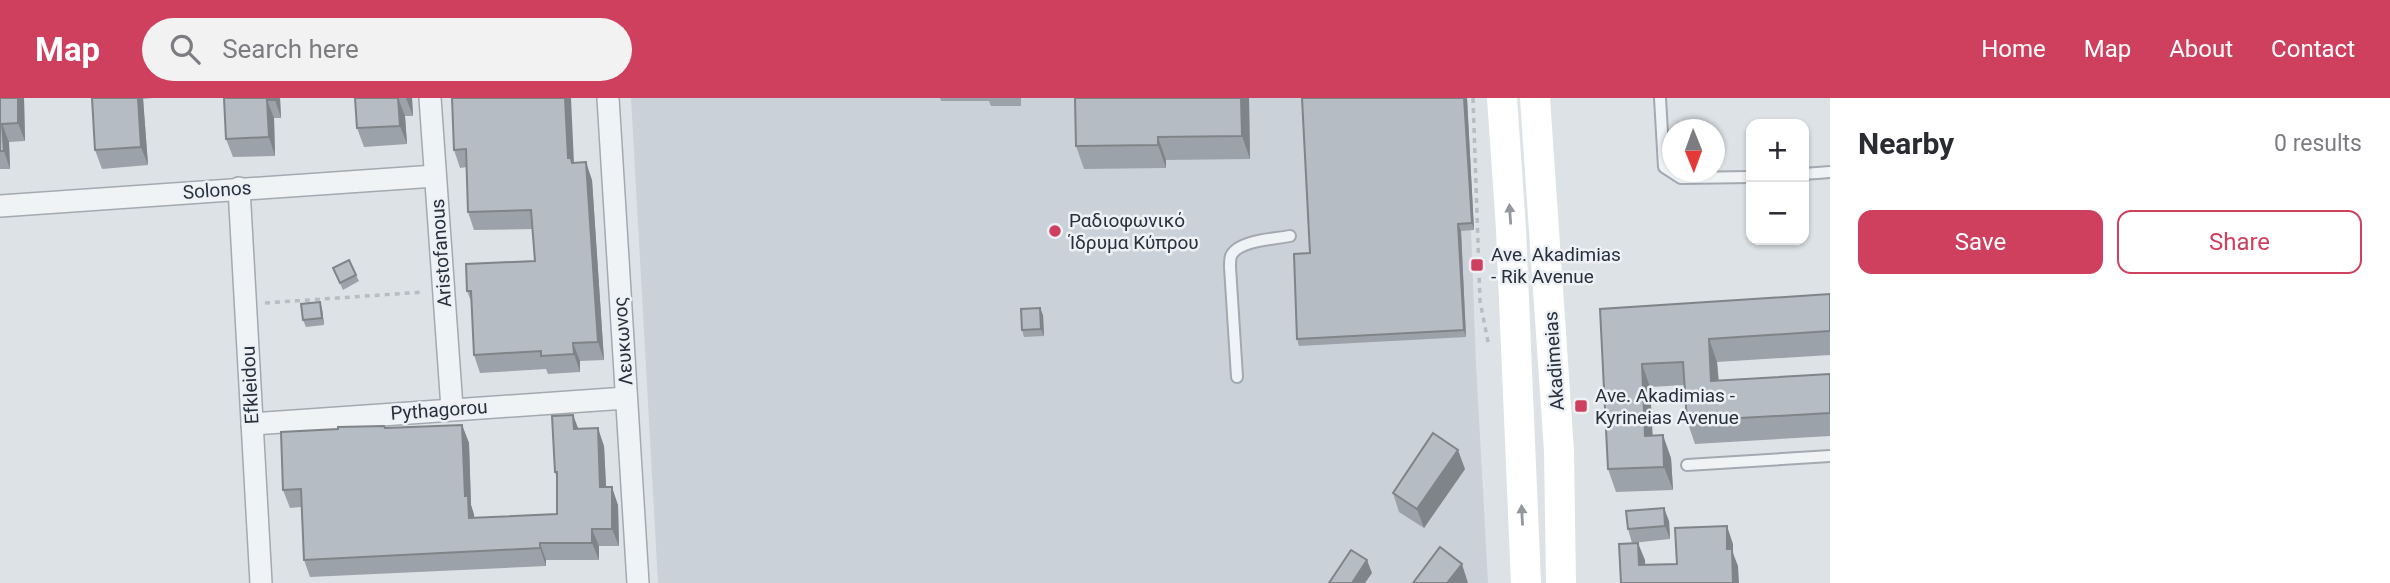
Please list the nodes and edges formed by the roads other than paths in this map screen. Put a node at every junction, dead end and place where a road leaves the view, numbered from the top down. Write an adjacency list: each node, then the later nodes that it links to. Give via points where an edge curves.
1 (430, 98): 8 (street, Aristofanous)
2 (608, 98): 14 (street, Λευκωνος)
3 (1502, 98): 21 (main road, Akadimeias, one-way to 3)
4 (1535, 98): 22 (main road, Akadimeias, via 1559,451)
5 (1660, 98): 9 (lane, via 1664,167 1681,178)
6 (1830, 172): 7 (lane)
7 (1809, 174)
8 (435, 176): 10 (street, Solonos); 15 (street, Aristofanous)
9 (1746, 177)
10 (239, 188): 11 (street, Solonos); 16 (street, Efkleidou)
11 (0, 205)
12 (1290, 236): 13 (lane, via 1255,242 1232,255)
13 (1237, 377)
14 (626, 398): 15 (street, Pythagorou); 20 (street, Λευκωνος)
15 (453, 408): 16 (street, Pythagorou)
16 (252, 424): 19 (street, Efkleidou)
17 (1830, 456): 18 (lane)
18 (1687, 465)
19 (261, 583)
20 (638, 583)
21 (1525, 583)
22 (1561, 583)

